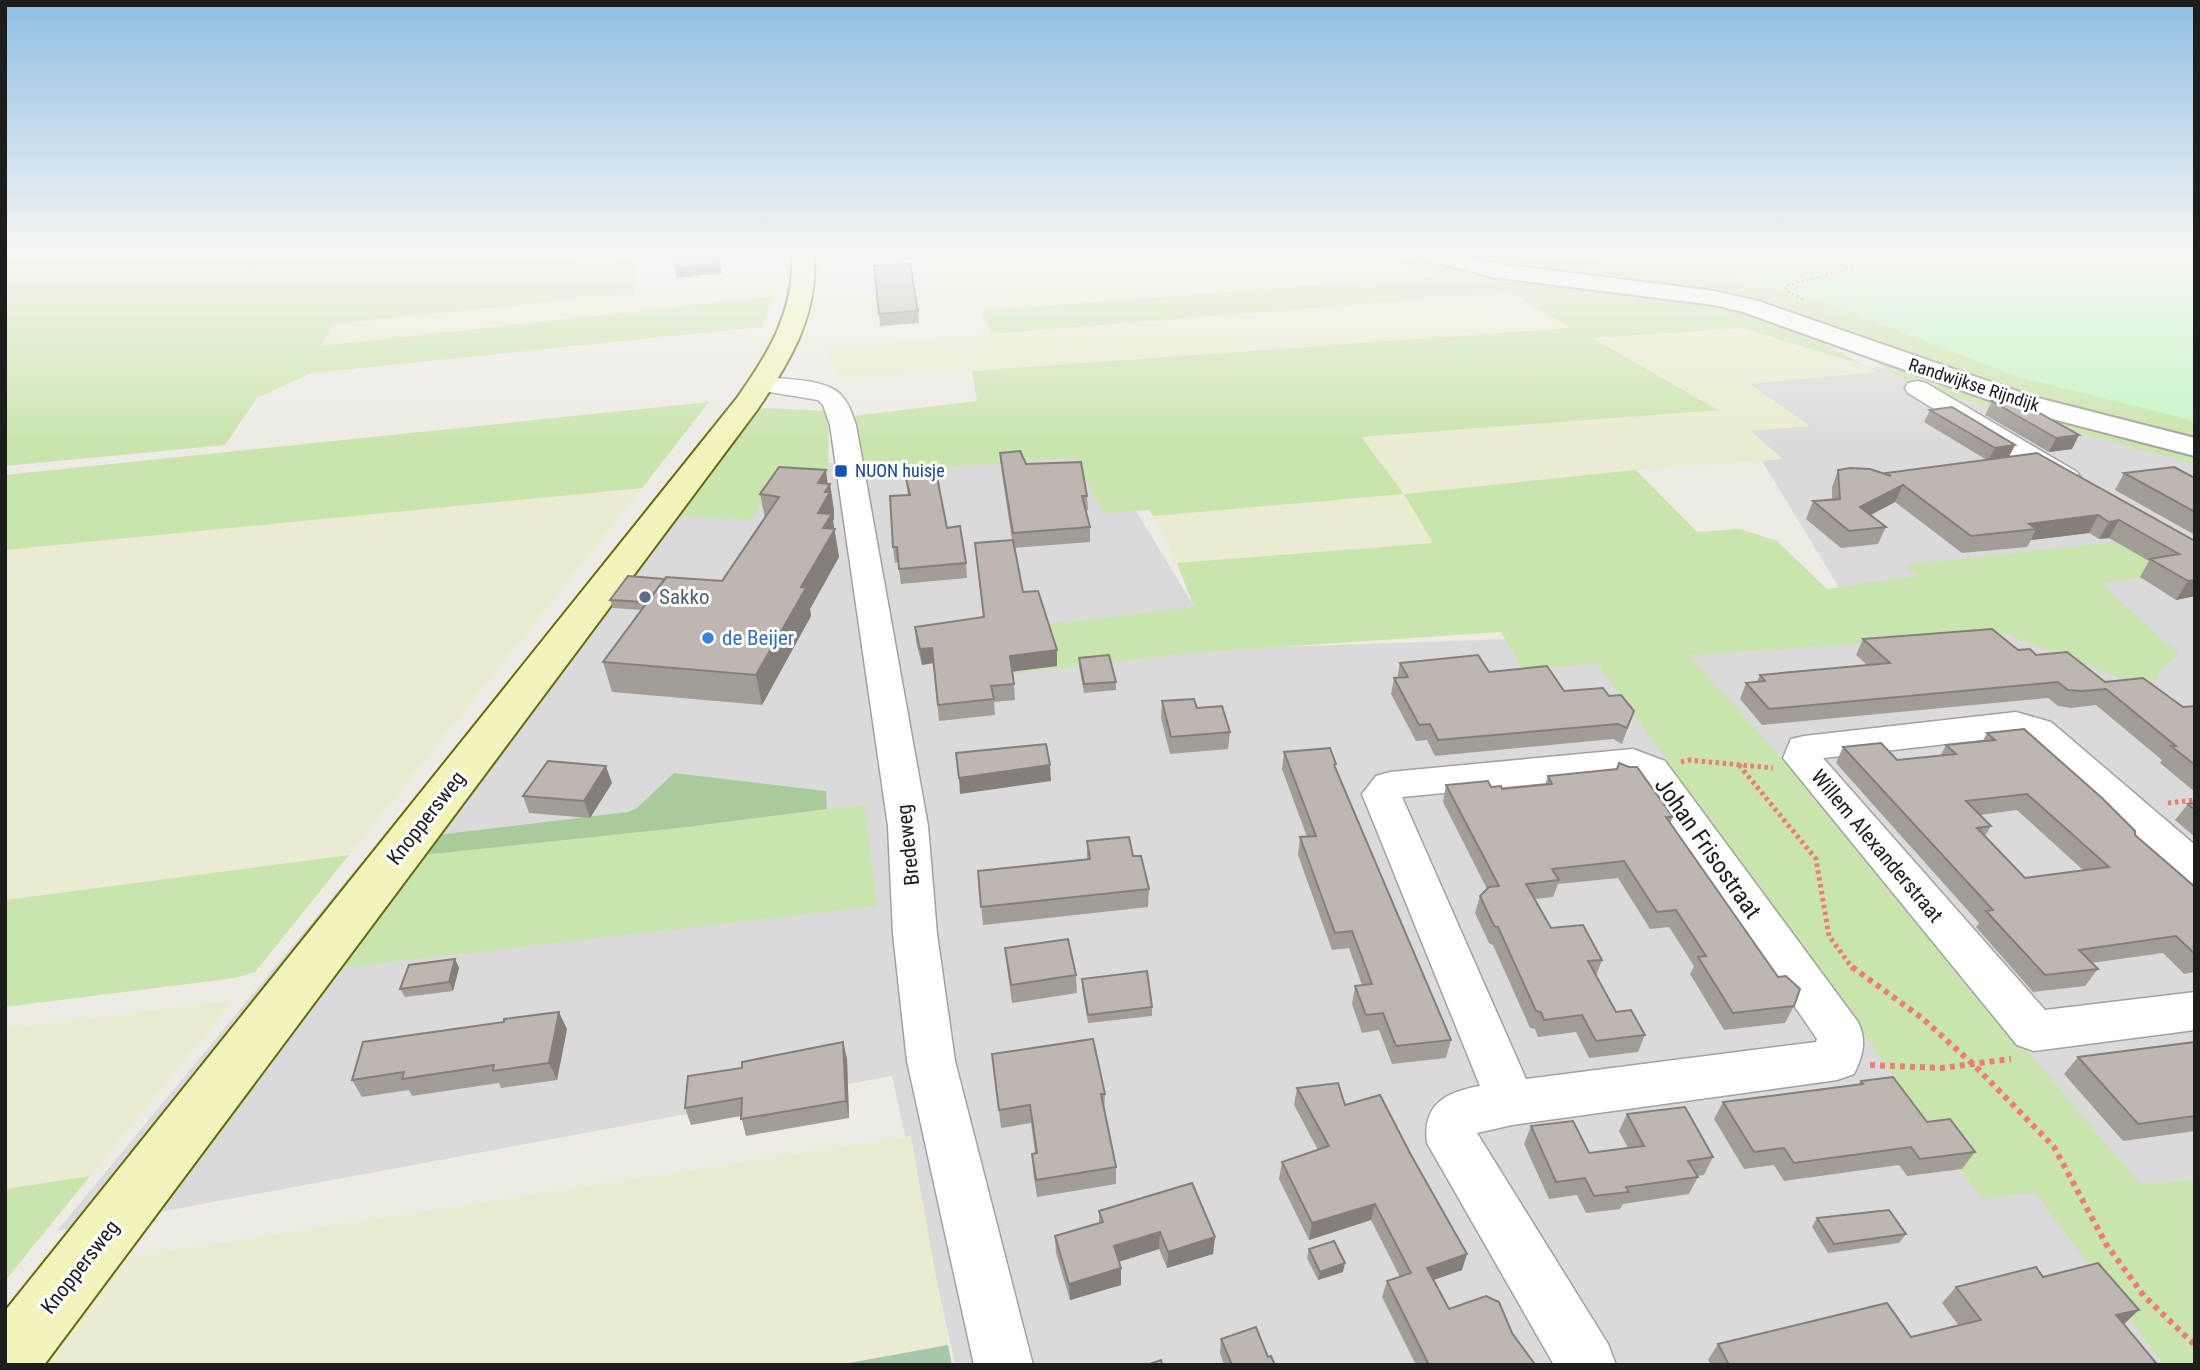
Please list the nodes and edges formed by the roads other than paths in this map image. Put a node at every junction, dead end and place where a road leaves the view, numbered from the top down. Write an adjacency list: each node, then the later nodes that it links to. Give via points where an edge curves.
1 (796, 317): 3 (main road, Knoppersweg, via 782,351)
2 (1781, 317): 5 (street, Randwijkse Rijndijk, via 2024,403)
3 (760, 384): 10 (main road, Knoppersweg); 11 (street, Bredeweg, via 827,394 843,425 908,826 915,934 931,1060)
4 (1917, 388): 6 (street)
5 (2195, 447)
6 (2089, 490)
7 (2195, 869): 8 (street, Willem Alexanderstraat, via 2038,730 2016,724 1804,748 1802,758 2034,1031)
8 (2195, 1011)
9 (1512, 1103): 9 (street, Johan Frisostraat, via 1381,794 1390,785 1633,762 1652,770 1841,1035 1837,1060); 12 (street, via 1469,1110 1450,1124 1452,1143)
10 (5, 1363)
11 (1004, 1365)
12 (1587, 1365)

